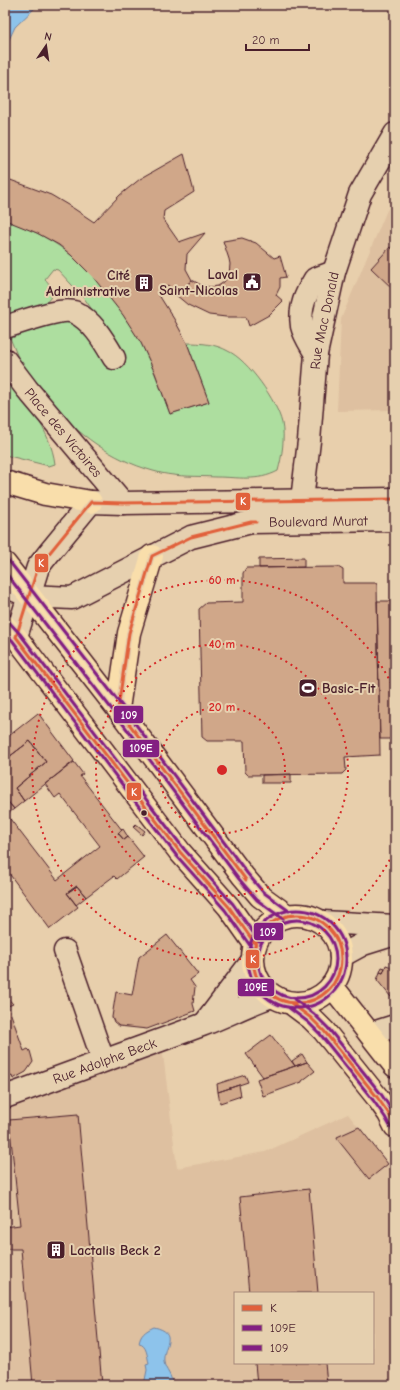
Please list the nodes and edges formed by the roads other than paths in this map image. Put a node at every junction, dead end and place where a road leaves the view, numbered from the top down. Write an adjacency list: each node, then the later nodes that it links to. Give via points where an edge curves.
1 (395, 134): 9 (street, Rue Mac Donald, via 360,194 334,272 316,354)
2 (5, 327): 3 (street, via 59,311 73,311 88,322)
3 (114, 358)
4 (5, 360): 8 (street, Place des Victoires)
5 (5, 482): 7 (main road, via 45,494)
6 (395, 499): 9 (street, Boulevard Murat)
7 (91, 502): 8 (street, Boulevard Murat); 14 (street, via 38,567)
8 (123, 503): 9 (street, Boulevard Murat)
9 (302, 511): 10 (street, Boulevard Murat); 11 (street, Boulevard Murat, via 191,537)
10 (395, 520)
11 (152, 556): 14 (street, Boulevard Murat, via 72,598); 16 (main road, via 129,633)
12 (5, 564): 14 (main road)
13 (5, 586): 14 (street, Boulevard Murat)
14 (29, 596): 15 (street); 16 (main road)
15 (11, 632): 22 (main road, via 180,852 229,907)
16 (118, 709): 17 (main road, via 243,876 260,896)
17 (286, 915): 18 (main road, via 311,916); 22 (main road, via 263,929)
18 (323, 922): 19 (street); 23 (main road, via 339,944)
19 (395, 926)
20 (395, 934): 23 (street, via 363,944)
21 (65, 951): 29 (street)
22 (253, 952): 25 (main road, via 254,971 258,981 264,990); 26 (street)
23 (342, 956): 24 (main road, via 339,972)
24 (332, 986): 25 (main road, via 322,996 309,1002); 28 (main road)
25 (282, 999): 26 (street, Rue Adolphe Beck, via 250,1004); 32 (main road, via 311,1018 324,1031 389,1114)
26 (204, 1024): 29 (street, Rue Adolphe Beck)
27 (395, 1026): 28 (street)
28 (370, 1034): 30 (main road)
29 (103, 1060): 31 (street, Rue Adolphe Beck)
30 (395, 1066)
31 (5, 1097)
32 (395, 1126)

